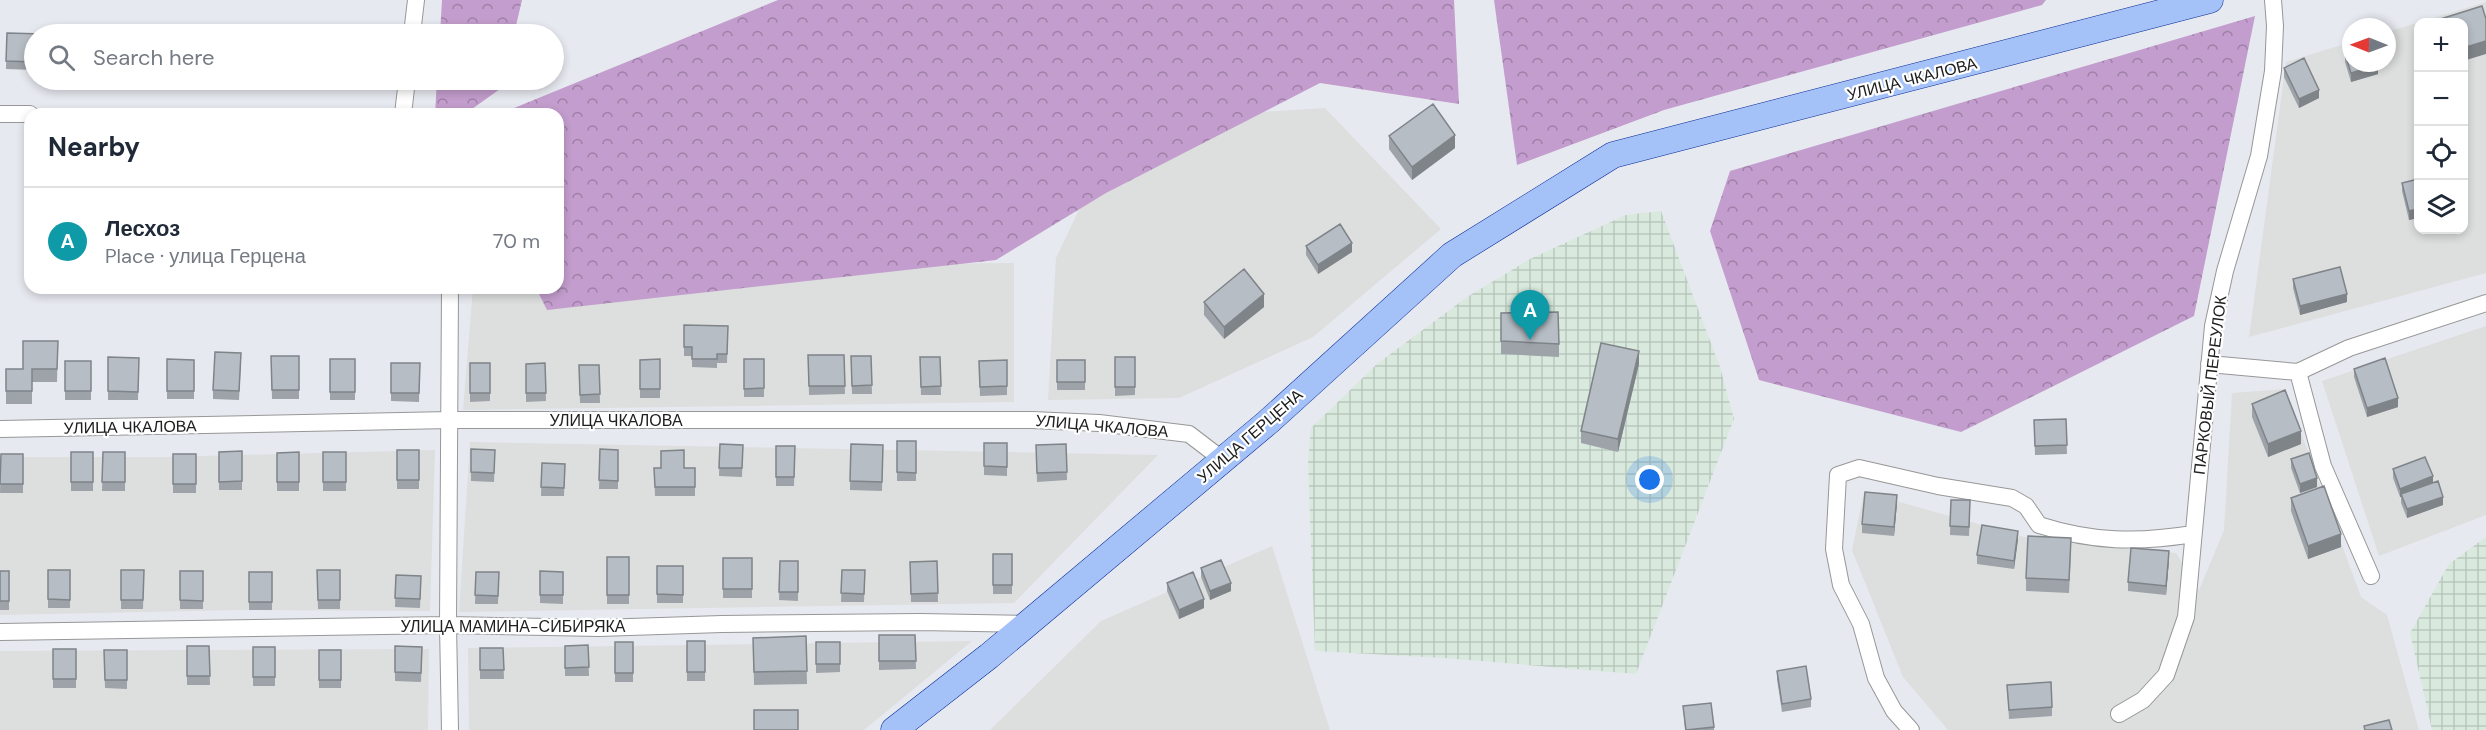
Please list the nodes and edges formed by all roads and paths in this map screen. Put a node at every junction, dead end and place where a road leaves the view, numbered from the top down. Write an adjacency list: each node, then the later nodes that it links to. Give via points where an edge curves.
1 (416, 0): 4 (street)
2 (2210, 0): 9 (main road, УЛИЦА ЧКАЛОВА)
3 (2273, 0): 12 (street, ПАРКОВЫЙ ПЕРЕУЛОК, via 2273,71 2259,156 2224,271)
4 (413, 24)
5 (406, 90): 6 (street)
6 (404, 108)
7 (0, 114): 8 (street)
8 (24, 114)
9 (1613, 155): 16 (main road, УЛИЦА ГЕРЦЕНА, via 1452,255)
10 (450, 294): 14 (street)
11 (2486, 303): 13 (street, via 2349,348)
12 (2209, 364): 13 (street); 17 (street, ПАРКОВЫЙ ПЕРЕУЛОК)
13 (2298, 372): 18 (street, via 2323,466)
14 (450, 420): 15 (street, УЛИЦА ЧКАЛОВА); 16 (street, УЛИЦА ЧКАЛОВА, via 1099,423 1189,434); 20 (street)
15 (0, 429)
16 (1223, 460): 19 (main road, УЛИЦА ГЕРЦЕНА)
17 (2193, 534): 22 (street, ПАРКОВЫЙ ПЕРЕУЛОК, via 2186,616 2166,675 2143,700); 25 (street, via 2155,540 2107,540 2039,525 2026,506 2012,498 1859,468 1838,475 1834,549 1841,585 1861,624 1876,678 1894,711)
18 (2371, 576)
19 (1027, 624): 20 (street, УЛИЦА МАМИНА-СИБИРЯКА); 24 (main road, УЛИЦА ГЕРЦЕНА)
20 (448, 626): 21 (street, УЛИЦА МАМИНА-СИБИРЯКА); 23 (street)
21 (0, 632)
22 (2119, 714)
23 (450, 730)
24 (894, 730)
25 (1911, 730)

